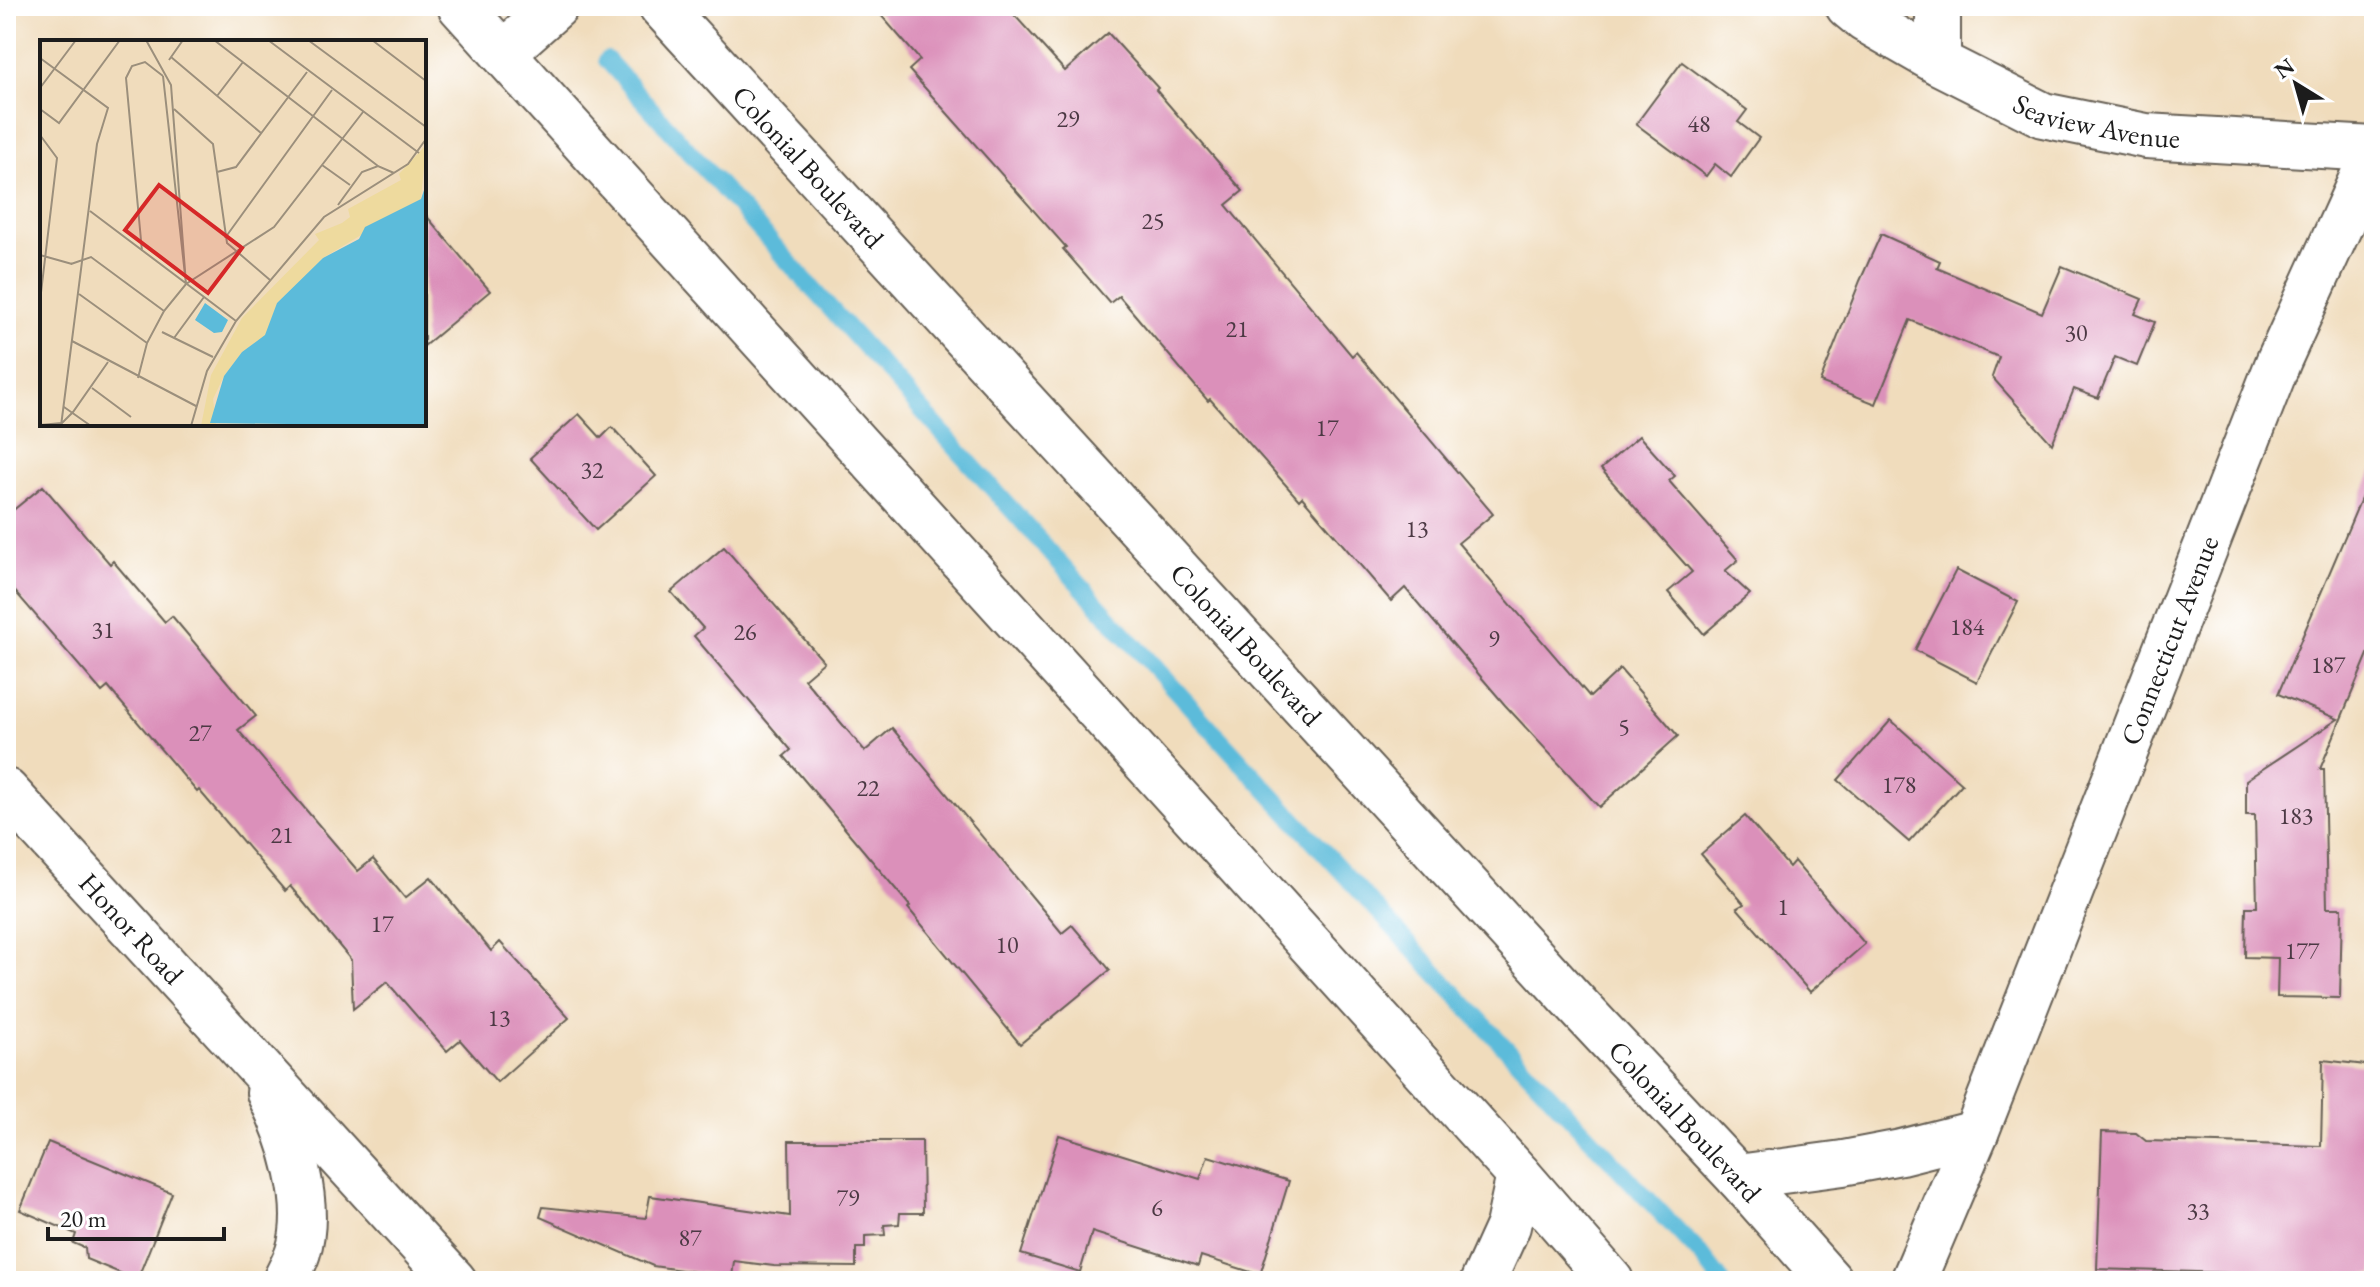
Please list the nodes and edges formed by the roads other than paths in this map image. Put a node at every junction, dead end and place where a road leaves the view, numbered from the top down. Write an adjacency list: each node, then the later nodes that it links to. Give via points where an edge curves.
1 (460, 6): 6 (street)
2 (556, 6): 6 (street)
3 (661, 6): 13 (street, Colonial Boulevard)
4 (1848, 6): 7 (street, Seaview Avenue)
5 (1938, 6): 7 (street)
6 (503, 53): 12 (street)
7 (1938, 62): 8 (street, Seaview Avenue, via 2043,115 2101,127 2146,136)
8 (2374, 150): 11 (street, Connecticut Avenue, via 2279,360)
9 (6, 791): 10 (street, Honor Road)
10 (256, 1065): 14 (street, Honor Road, via 280,1114 299,1184 303,1218 298,1251); 15 (street, Honor Road)
11 (1976, 1133): 13 (street, via 1843,1163); 19 (street, Connecticut Avenue)
12 (1519, 1175): 16 (street, via 1508,1226); 17 (street)
13 (1738, 1177): 18 (street, Colonial Boulevard)
14 (285, 1281)
15 (454, 1281)
16 (1483, 1281)
17 (1611, 1281)
18 (1830, 1281)
19 (1913, 1281)

